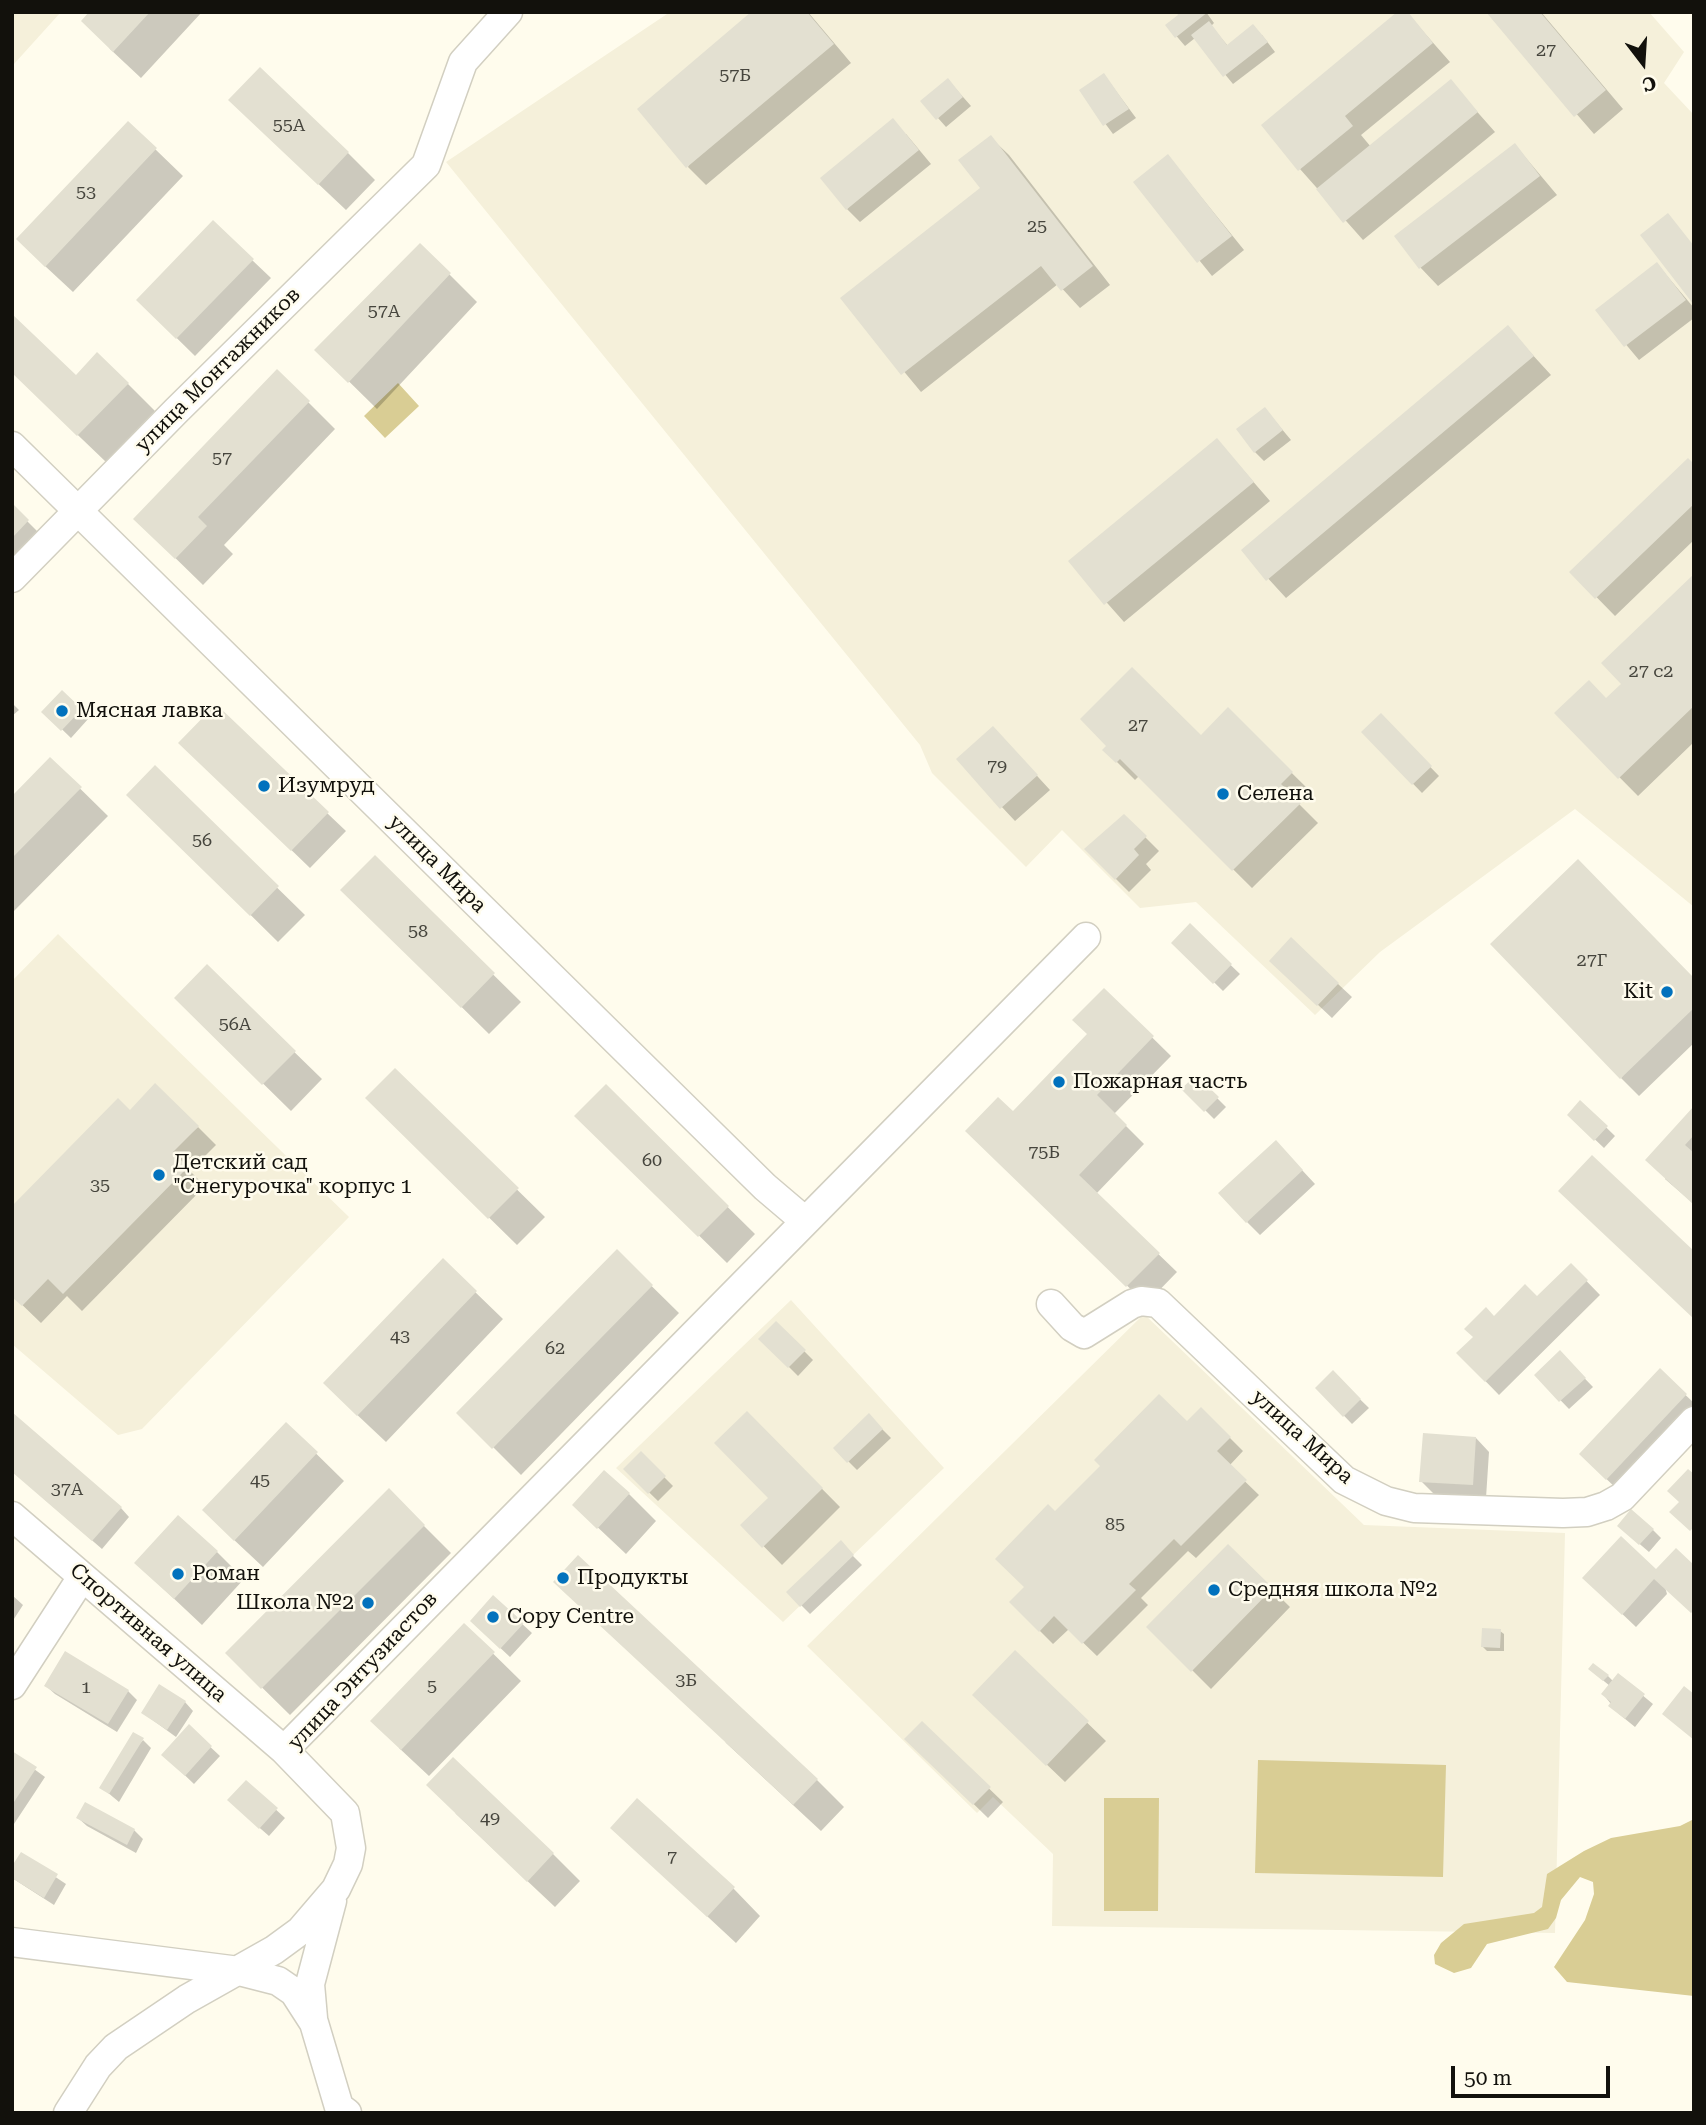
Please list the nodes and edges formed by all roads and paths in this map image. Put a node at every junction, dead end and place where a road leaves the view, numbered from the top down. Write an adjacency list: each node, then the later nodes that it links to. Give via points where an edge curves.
1 (508, 12): 3 (street, улица Монтажников, via 463,62 426,165)
2 (12, 446): 3 (street, улица Мира)
3 (78, 510): 4 (street, улица Монтажников); 6 (street, улица Мира)
4 (12, 578)
5 (1086, 937): 6 (street, улица Энтузиастов)
6 (805, 1221): 12 (street, улица Энтузиастов)
7 (1051, 1304): 8 (street, улица Мира, via 1084,1334 1132,1304 1158,1303 1344,1480 1386,1501 1414,1508 1563,1513 1597,1509 1622,1497)
8 (1694, 1421)
9 (12, 1516): 10 (street, Спортивная улица)
10 (82, 1577): 11 (street); 12 (street, Спортивная улица)
11 (12, 1685)
12 (284, 1750): 13 (street, улица Энтузиастов, via 345,1813 351,1848)
13 (336, 1889): 15 (street, улица Энтузиастов, via 300,1931); 16 (street, via 310,1984)
14 (12, 1942): 15 (street)
15 (239, 1971): 16 (street, via 286,1987); 18 (street, улица Энтузиастов, via 187,1999 116,2047)
16 (314, 2023): 17 (street)
17 (341, 2111)
18 (68, 2113)

